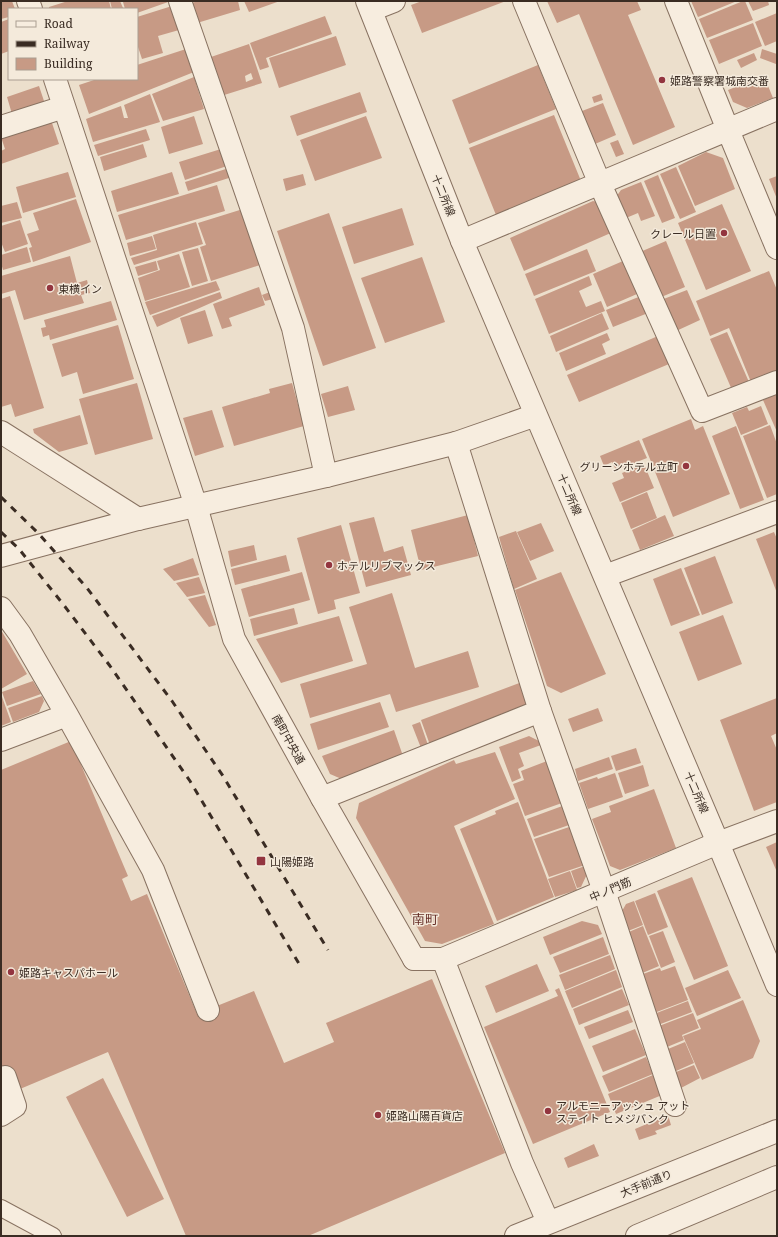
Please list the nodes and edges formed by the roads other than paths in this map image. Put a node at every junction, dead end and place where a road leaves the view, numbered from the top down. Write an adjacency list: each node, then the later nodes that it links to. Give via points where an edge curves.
1 (180, 1): 19 (street, via 293,328)
2 (394, 1): 5 (street)
3 (524, 1): 11 (street)
4 (676, 1): 10 (street)
5 (369, 6): 13 (street, 十二所線)
6 (55, 80): 7 (street, 南町中央通)
7 (64, 107): 9 (street); 20 (street, 南町中央通)
8 (777, 109): 10 (street)
9 (1, 127)
10 (728, 130): 11 (street); 12 (street)
11 (600, 184): 13 (street); 15 (street, via 702,411)
12 (770, 215): 14 (street)
13 (462, 241): 16 (street, 十二所線)
14 (777, 248)
15 (777, 382)
16 (536, 415): 18 (street); 24 (street, 十二所線)
17 (1, 432): 22 (street)
18 (456, 443): 19 (street); 26 (street)
19 (326, 476): 20 (street)
20 (196, 506): 22 (street); 29 (street, 南町中央通, via 234,639)
21 (777, 512): 24 (street)
22 (138, 519): 23 (street)
23 (1, 556)
24 (605, 576): 31 (street, 十二所線)
25 (1, 608): 27 (street, via 20,634)
26 (540, 711): 29 (street); 32 (street)
27 (67, 715): 28 (street); 35 (street, via 153,870)
28 (1, 740)
29 (322, 798): 33 (street, 南町中央通, via 414,959)
30 (777, 821): 31 (street, 中ノ門筋)
31 (718, 843): 32 (street, 中ノ門筋); 34 (street, 十二所線)
32 (604, 891): 33 (street, 中ノ門筋); 37 (street)
33 (443, 959): 42 (street, via 522,1163)
34 (777, 985)
35 (208, 1010)
36 (5, 1077): 38 (street, via 16,1106)
37 (675, 1105)
38 (1, 1115)
39 (777, 1131): 42 (street, 大手前通り)
40 (777, 1177): 45 (street)
41 (1, 1208): 43 (lane)
42 (548, 1222): 44 (street, 大手前通り)
43 (53, 1236)
44 (516, 1236)
45 (636, 1236)

